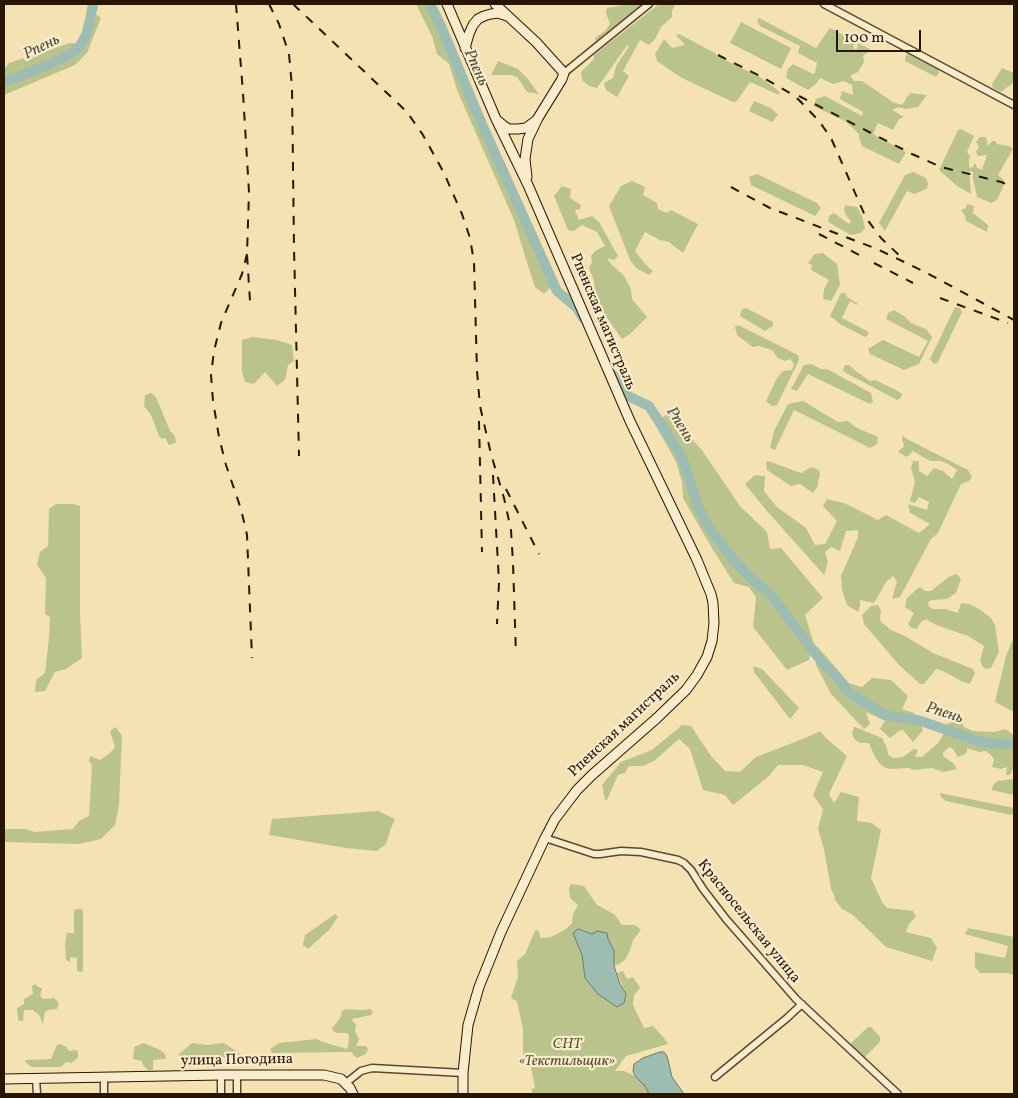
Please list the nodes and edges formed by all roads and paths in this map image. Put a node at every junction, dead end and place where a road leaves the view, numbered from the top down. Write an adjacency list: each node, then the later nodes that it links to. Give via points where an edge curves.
1 (447, 4): 6 (main road, Рпенская магистраль)
2 (495, 4): 5 (main road)
3 (649, 4): 7 (street)
4 (824, 4): 8 (street)
5 (514, 21): 6 (main road, via 498,14 478,19 468,34); 7 (main road)
6 (465, 48): 10 (main road, Рпенская магистраль)
7 (564, 73): 9 (main road, Рпенская магистраль)
8 (1014, 104)
9 (538, 118): 10 (main road, via 526,128 518,129 509,129); 11 (main road, Рпенская магистраль, via 528,139 525,159)
10 (496, 119): 11 (main road, Рпенская магистраль)
11 (528, 186): 12 (main road, Рпенская магистраль, via 630,421 697,560 711,594 714,622 707,657 686,690 577,790)
12 (545, 838): 13 (street, Красносельская улица, via 594,854 641,852 684,863 726,919); 14 (main road, Рпенская магистраль, via 479,987 468,1024)
13 (802, 1004): 18 (street); 28 (street, Красносельская улица)
14 (463, 1072): 21 (street, via 372,1068 361,1071); 27 (main road, Рпенская магистраль)
15 (221, 1075): 16 (main road, улица Погодина); 17 (main road, улица Погодина); 24 (street)
16 (237, 1075): 21 (main road, улица Погодина, via 324,1075); 25 (street)
17 (104, 1077): 19 (main road, улица Погодина); 23 (street)
18 (715, 1077)
19 (36, 1078): 20 (main road, улица Погодина); 22 (street)
20 (4, 1079)
21 (346, 1083): 26 (main road)
22 (37, 1094)
23 (104, 1094)
24 (221, 1094)
25 (237, 1094)
26 (352, 1094)
27 (464, 1094)
28 (898, 1094)

